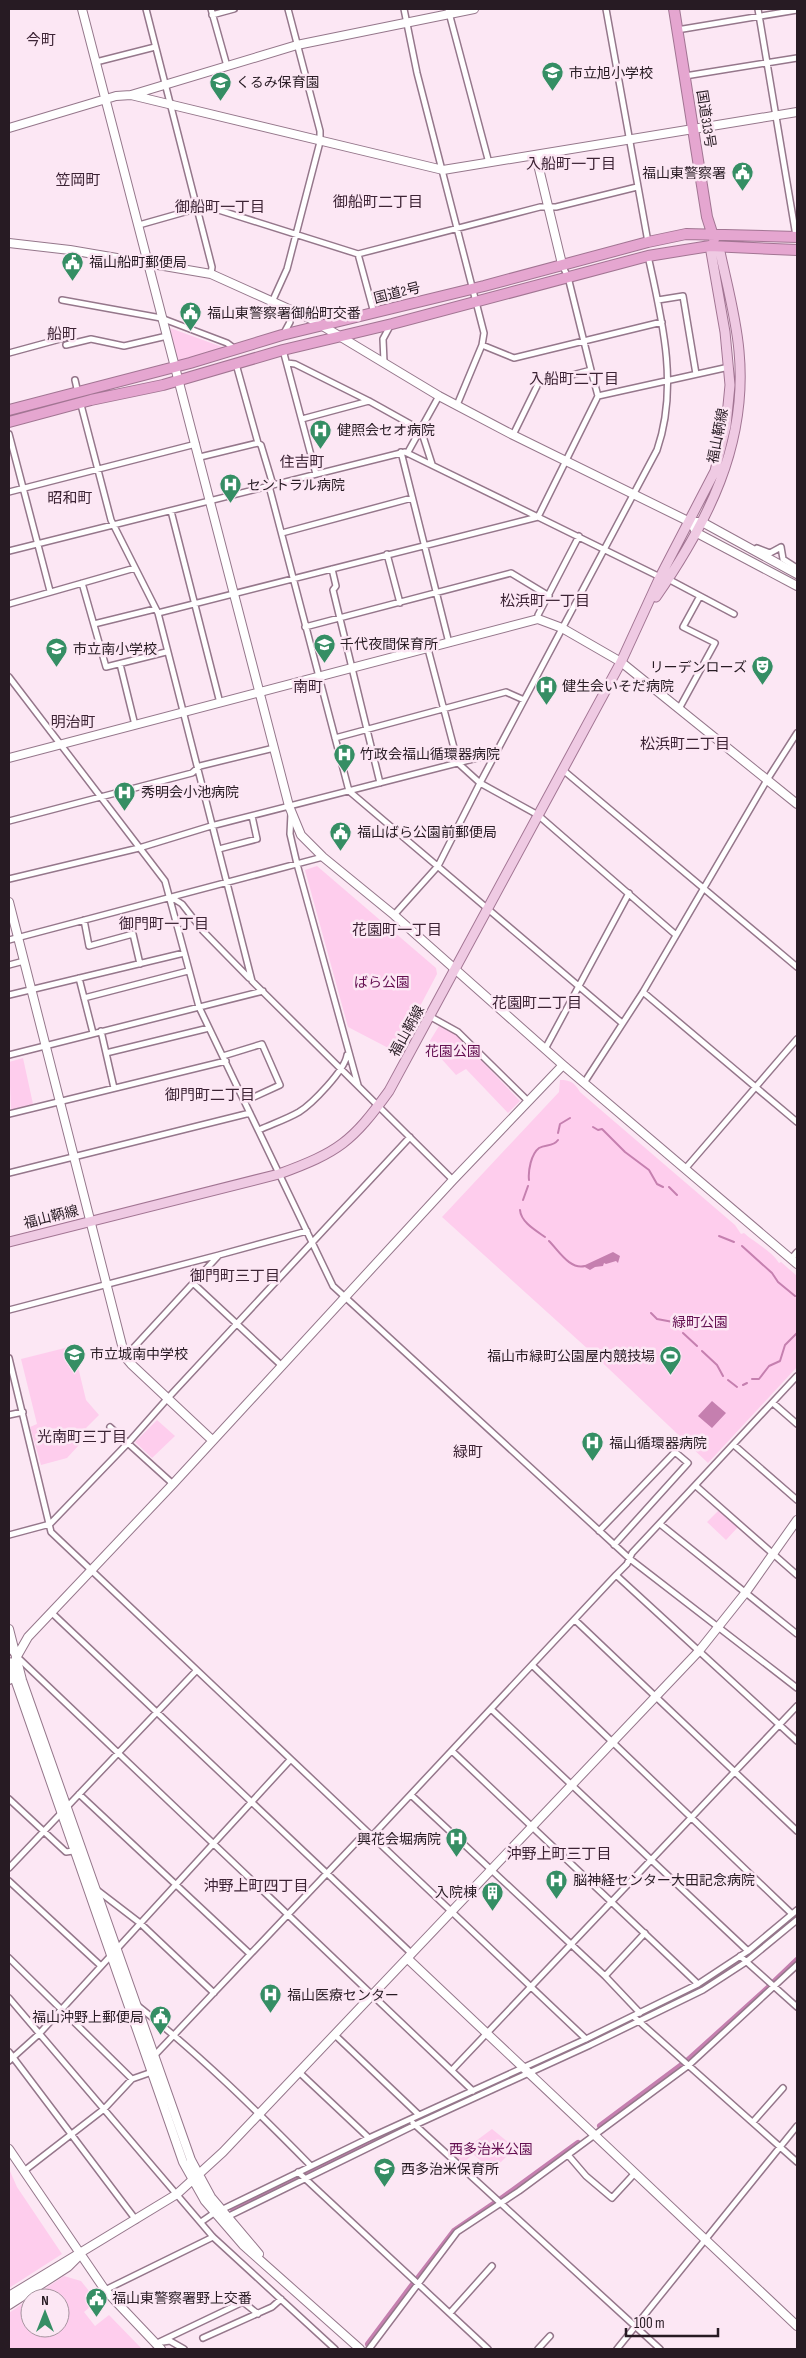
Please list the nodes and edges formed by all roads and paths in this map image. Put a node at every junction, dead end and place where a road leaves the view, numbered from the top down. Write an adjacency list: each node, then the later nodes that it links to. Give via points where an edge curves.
1 (82, 9): 20 (street)
2 (146, 9): 18 (street)
3 (211, 9): 13 (street)
4 (234, 9): 13 (street)
5 (288, 9): 17 (street)
6 (404, 9): 15 (street)
7 (474, 9): 12 (street)
8 (606, 9): 32 (street)
9 (674, 9): 16 (highway, 国道313号)
10 (758, 9): 14 (street)
11 (797, 10): 14 (street)
12 (448, 11): 15 (street); 35 (street)
13 (212, 15): 22 (street)
14 (759, 16): 16 (street); 21 (street)
15 (406, 22): 17 (street); 36 (street)
16 (677, 30): 23 (highway, 国道313号)
17 (297, 44): 22 (street); 33 (street, via 320,130)
18 (156, 47): 20 (street); 24 (street)
19 (797, 58): 21 (street)
20 (96, 62): 26 (street)
21 (766, 62): 23 (street); 29 (street)
22 (227, 66): 24 (street)
23 (685, 76): 31 (highway, 国道313号)
24 (165, 84): 25 (street); 27 (street)
25 (131, 95): 26 (street); 27 (street)
26 (107, 99): 30 (street); 40 (street)
27 (171, 105): 33 (street); 39 (street)
28 (797, 112): 29 (street)
29 (776, 116): 31 (street); 44 (street)
30 (9, 128)
31 (694, 129): 32 (street); 42 (highway, 国道313号)
32 (629, 140): 34 (street); 37 (street)
33 (320, 142): 36 (street); 43 (street)
34 (536, 156): 35 (street); 38 (street)
35 (490, 163): 36 (street)
36 (442, 170): 41 (street)
37 (637, 187): 38 (street); 45 (street)
38 (548, 207): 41 (street); 52 (street)
39 (198, 209): 40 (street); 43 (street, via 206,206); 53 (street)
40 (138, 225): 51 (street)
41 (457, 228): 49 (street); 55 (street)
42 (711, 233): 44 (highway, 国道2号); 45 (highway, 国道2号, via 686,234); 47 (highway, 国道313号)
43 (297, 235): 49 (street); 58 (street, via 287,269)
44 (797, 236)
45 (648, 242): 52 (highway, 国道2号)
46 (9, 243): 51 (street)
47 (714, 246): 48 (highway, 国道2号); 50 (highway, 国道2号); 80 (main road, 福山鞆線); 116 (main road, 福山鞆線, via 739,350 740,387 725,473)
48 (797, 250)
49 (358, 254): 61 (street)
50 (648, 256): 54 (highway, 国道2号); 57 (street)
51 (148, 262): 53 (street); 62 (street)
52 (562, 264): 54 (street); 55 (highway, 国道2号)
53 (211, 274): 58 (street)
54 (568, 277): 59 (highway, 国道2号); 70 (street)
55 (472, 288): 59 (street); 61 (highway, 国道2号)
56 (62, 300): 62 (street)
57 (658, 300): 63 (street); 82 (street, via 683,296)
58 (272, 302): 60 (street)
59 (476, 302): 64 (highway, 国道2号); 72 (street, via 484,334)
60 (285, 307): 65 (street); 66 (street, via 290,322)
61 (374, 313): 65 (highway, 国道2号)
62 (162, 318): 68 (street); 73 (street)
63 (662, 322): 70 (street); 85 (street)
64 (392, 324): 67 (highway, 国道2号); 77 (street, via 383,339)
65 (321, 325): 66 (highway, 国道2号); 67 (street)
66 (282, 335): 73 (highway, 国道2号)
67 (339, 335): 74 (highway, 国道2号); 77 (street)
68 (167, 336): 71 (street, via 124,346 91,338); 79 (street)
69 (64, 338): 75 (street)
70 (584, 343): 72 (street, via 514,358); 81 (street)
71 (66, 345)
72 (482, 345): 91 (street)
73 (235, 349): 79 (highway, 国道2号)
74 (283, 350): 76 (highway, 国道2号); 78 (street)
75 (9, 353)
76 (236, 362): 84 (highway, 国道2号); 98 (street)
77 (384, 362): 87 (street)
78 (287, 363): 89 (street); 93 (street)
79 (174, 366): 84 (street); 86 (highway, 国道2号)
80 (729, 367): 82 (street); 115 (main road, 福山鞆線, via 726,426 715,471)
81 (591, 370): 88 (street); 97 (street, via 538,384)
82 (696, 374): 85 (street)
83 (75, 380): 86 (street)
84 (178, 380): 90 (highway, 国道2号); 99 (street)
85 (668, 381): 88 (street); 110 (street, via 665,427)
86 (78, 392): 90 (street); 92 (highway, 国道2号)
87 (439, 396): 91 (street); 95 (street)
88 (598, 396): 103 (street)
89 (369, 401): 93 (street); 95 (street)
90 (80, 403): 94 (highway, 国道2号); 105 (street)
91 (457, 405): 97 (street)
92 (9, 410)
93 (302, 419): 106 (street)
94 (9, 422)
95 (420, 430): 101 (street); 104 (street)
96 (9, 434): 108 (street)
97 (513, 435): 103 (street)
98 (258, 443): 102 (street); 107 (street)
99 (196, 444): 102 (street); 105 (street)
100 (401, 452): 101 (street); 106 (street); 111 (street)
101 (408, 452): 104 (street)
102 (200, 457): 112 (street)
103 (566, 461): 110 (street); 114 (street)
104 (432, 464): 114 (street)
105 (99, 470): 108 (street); 117 (street)
106 (316, 474): 107 (street)
107 (271, 486): 112 (street); 118 (street)
108 (23, 489): 109 (street); 122 (street)
109 (9, 492)
110 (635, 493): 115 (street); 124 (street)
111 (412, 498): 118 (street); 123 (street)
112 (210, 501): 113 (street); 137 (street)
113 (171, 511): 117 (street); 142 (street)
114 (538, 517): 120 (street); 123 (street)
115 (690, 522): 116 (street); 119 (street); 132 (main road, 福山鞆線)
116 (702, 522): 119 (main road, 福山鞆線); 121 (street)
117 (114, 525): 122 (street); 127 (street)
118 (282, 533): 131 (street)
119 (697, 533): 132 (main road, 福山鞆線); 134 (street)
120 (578, 536): 124 (street); 138 (street)
121 (735, 540): 128 (street, via 770,553 781,547 783,559); 130 (street)
122 (38, 543): 125 (street); 135 (street)
123 (424, 544): 126 (street); 136 (street)
124 (604, 548): 132 (street); 149 (street)
125 (9, 551)
126 (387, 554): 129 (street); 140 (street)
127 (135, 568): 133 (street); 143 (street)
128 (797, 568)
129 (332, 569): 131 (street); 145 (street)
130 (797, 574)
131 (293, 578): 137 (street); 148 (street)
132 (664, 578): 139 (street); 153 (main road, 福山鞆線)
133 (82, 582): 135 (street); 147 (street)
134 (797, 586)
135 (50, 591): 141 (street)
136 (436, 593): 138 (street, via 511,573); 140 (street); 150 (street)
137 (235, 594): 142 (street); 158 (street)
138 (549, 596): 146 (street)
139 (700, 596): 144 (street); 161 (street, via 683,627 715,643)
140 (400, 603): 145 (street)
141 (9, 604)
142 (194, 604): 143 (street); 160 (street)
143 (156, 611): 147 (street); 152 (street)
144 (734, 614)
145 (340, 618): 148 (street); 155 (street)
146 (538, 620): 149 (street); 150 (street)
147 (94, 624): 154 (street, via 104,665)
148 (305, 627): 157 (street)
149 (562, 628): 153 (street); 159 (street)
150 (449, 643): 151 (street)
151 (428, 649): 155 (street); 162 (street)
152 (166, 652): 154 (street); 163 (street)
153 (622, 662): 161 (street); 174 (main road, 福山鞆線)
154 (120, 664): 164 (street)
155 (351, 668): 157 (street); 165 (street)
156 (9, 677): 168 (street)
157 (318, 677): 158 (street); 167 (street)
158 (259, 693): 160 (street); 169 (street)
159 (524, 700): 162 (street, via 506,692); 170 (street)
160 (220, 702): 163 (street)
161 (680, 707): 175 (street)
162 (443, 708): 165 (street); 172 (street)
163 (182, 713): 164 (street); 173 (street)
164 (135, 724): 168 (street)
165 (366, 731): 167 (street); 176 (street)
166 (797, 734): 175 (street)
167 (335, 738): 178 (street)
168 (60, 746): 171 (street); 179 (street)
169 (274, 748): 173 (street, via 200,766); 181 (street)
170 (494, 755): 172 (street); 177 (street)
171 (9, 758)
172 (458, 763): 176 (street); 177 (street)
173 (196, 770): 179 (street); 185 (street)
174 (563, 770): 182 (main road, 福山鞆線); 193 (street)
175 (767, 780): 180 (street); 193 (street)
176 (380, 783): 178 (street)
177 (480, 783): 182 (street); 190 (street)
178 (349, 791): 181 (street); 190 (street)
179 (100, 797): 184 (street); 186 (street)
180 (797, 804)
181 (290, 810): 183 (street); 188 (street, via 301,836); 189 (street, via 290,834)
182 (538, 815): 194 (street); 197 (main road, 福山鞆線)
183 (252, 816): 185 (street); 187 (street, via 257,839)
184 (9, 821)
185 (211, 826): 186 (street); 187 (street)
186 (139, 848): 191 (street); 195 (street, via 165,881)
187 (219, 849): 192 (street)
188 (323, 857): 189 (street); 198 (street)
189 (297, 864): 192 (street); 227 (street)
190 (438, 866): 197 (street); 198 (street)
191 (9, 879)
192 (228, 883): 195 (street); 211 (street)
193 (702, 889): 200 (street); 207 (street)
194 (629, 893): 200 (street); 212 (street)
195 (170, 897): 199 (street); 203 (street); 211 (street, via 182,904 203,931)
196 (9, 902): 201 (street)
197 (487, 911): 208 (main road, 福山鞆線); 212 (street)
198 (394, 915): 208 (street)
199 (84, 920): 201 (street); 205 (street, via 90,946 133,934)
200 (676, 935): 215 (street)
201 (18, 938): 202 (street); 204 (street)
202 (9, 940)
203 (184, 953): 205 (street); 209 (street)
204 (24, 961): 206 (street); 213 (street)
205 (140, 964): 210 (street)
206 (9, 965)
207 (797, 968)
208 (455, 970): 219 (main road, 福山鞆線); 226 (street)
209 (188, 971): 217 (street); 218 (street)
210 (79, 978): 213 (street); 217 (street)
211 (252, 981): 214 (street)
212 (578, 987): 220 (street); 226 (street)
213 (31, 989): 216 (street); 225 (street)
214 (263, 991): 218 (street); 232 (street)
215 (643, 992): 220 (street); 234 (street)
216 (9, 995)
217 (84, 998): 223 (street)
218 (199, 1007): 221 (street); 222 (street)
219 (431, 1017): 239 (street, via 458,1032); 240 (main road, 福山鞆線)
220 (622, 1024): 233 (street)
221 (209, 1028): 228 (street); 230 (street)
222 (101, 1032): 223 (street); 228 (street)
223 (94, 1033): 225 (street)
224 (797, 1039): 234 (street)
225 (46, 1044): 229 (street); 237 (street)
226 (545, 1049): 231 (street)
227 (348, 1052): 232 (street); 236 (street)
228 (106, 1053): 235 (street)
229 (9, 1055)
230 (224, 1058): 235 (street); 238 (street); 238 (street, via 262,1044 280,1086)
231 (563, 1065): 233 (street); 239 (street)
232 (340, 1069): 236 (street); 244 (street, via 299,1112)
233 (584, 1083): 247 (street)
234 (756, 1087): 243 (street); 247 (street)
235 (114, 1088): 237 (street)
236 (359, 1088): 240 (street)
237 (60, 1100): 242 (street); 246 (street)
238 (245, 1101): 241 (street)
239 (528, 1101): 250 (street)
240 (378, 1106): 245 (street); 249 (main road, 福山鞆線, via 346,1143 320,1158)
241 (250, 1113): 244 (street); 246 (street)
242 (9, 1114)
243 (797, 1122)
244 (259, 1130): 249 (street)
245 (410, 1137): 250 (street); 254 (street)
246 (74, 1157): 248 (street); 251 (street)
247 (685, 1169): 257 (street)
248 (9, 1173)
249 (279, 1174): 251 (main road, 福山鞆線); 252 (street)
250 (453, 1180): 260 (street)
251 (92, 1221): 253 (main road, 福山鞆線); 259 (street)
252 (306, 1231): 254 (street); 256 (street)
253 (9, 1242)
254 (313, 1243): 260 (street, via 333,1286); 262 (street)
255 (797, 1252): 257 (street)
256 (219, 1255): 258 (street); 259 (street)
257 (794, 1262)
258 (194, 1284): 262 (street); 263 (street)
259 (106, 1286): 261 (street); 263 (street)
260 (346, 1297): 265 (street); 282 (street)
261 (9, 1310)
262 (237, 1323): 265 (street); 267 (street)
263 (125, 1357): 267 (street)
264 (9, 1358): 269 (street)
265 (282, 1366): 273 (street)
266 (797, 1376): 268 (street)
267 (167, 1398): 273 (street); 274 (street)
268 (773, 1403): 271 (street); 275 (street)
269 (23, 1412): 270 (street); 280 (street)
270 (9, 1415)
271 (797, 1424)
272 (110, 1427): 274 (street)
273 (212, 1440): 276 (street)
274 (128, 1443): 276 (street); 280 (street)
275 (734, 1445): 277 (street); 278 (street)
276 (173, 1484): 287 (street)
277 (696, 1486): 281 (street); 285 (street)
278 (797, 1500)
279 (797, 1520): 285 (street)
280 (50, 1524): 283 (street); 287 (street, via 51,1532)
281 (660, 1524): 286 (street); 290 (street)
282 (599, 1531): 284 (street); 284 (street, via 674,1452 688,1463)
283 (9, 1535)
284 (614, 1545): 286 (street)
285 (774, 1554): 289 (street); 290 (street)
286 (630, 1559): 288 (street); 294 (street)
287 (90, 1571): 291 (street); 301 (street)
288 (616, 1575): 292 (street); 297 (street)
289 (797, 1575)
290 (746, 1592): 294 (street); 295 (street)
291 (52, 1613): 298 (street, via 28,1637); 307 (street)
292 (575, 1620): 300 (street); 304 (street)
293 (9, 1628): 298 (street)
294 (719, 1628): 297 (street); 303 (street)
295 (797, 1634)
296 (9, 1649): 298 (street)
297 (699, 1651): 304 (street); 308 (street)
298 (16, 1658): 302 (street); 312 (street); 320 (street)
299 (9, 1662): 302 (street)
300 (532, 1665): 306 (street); 310 (street)
301 (196, 1671): 307 (street); 313 (street)
302 (10, 1678): 321 (street)
303 (797, 1688)
304 (656, 1696): 310 (street); 314 (street)
305 (797, 1706): 308 (street)
306 (491, 1709): 311 (street); 315 (street)
307 (156, 1712): 312 (street); 319 (street)
308 (780, 1725): 309 (street); 314 (street)
309 (797, 1741)
310 (612, 1742): 315 (street); 322 (street)
311 (452, 1751): 317 (street); 323 (street)
312 (117, 1753): 316 (street); 328 (street)
313 (290, 1760): 319 (street); 326 (street)
314 (735, 1772): 322 (street); 324 (street)
315 (572, 1785): 323 (street); 330 (street)
316 (79, 1794): 320 (street); 335 (street)
317 (411, 1795): 327 (street); 332 (street)
318 (9, 1799): 325 (street)
319 (252, 1802): 328 (street); 333 (street)
320 (66, 1807): 321 (street); 336 (street)
321 (60, 1814): 325 (street); 329 (street)
322 (692, 1817): 330 (street); 339 (street)
323 (532, 1827): 332 (street); 337 (street)
324 (797, 1831)
325 (43, 1832): 329 (street, via 66,1852); 331 (street)
326 (366, 1832): 327 (street); 333 (street)
327 (371, 1837): 338 (street)
328 (213, 1844): 335 (street); 340 (street)
329 (73, 1851): 348 (street)
330 (652, 1860): 337 (street); 346 (street)
331 (9, 1868)
332 (491, 1871): 338 (street); 344 (street)
333 (326, 1873): 340 (street); 349 (street)
334 (9, 1881): 353 (street)
335 (176, 1885): 342 (street); 347 (street)
336 (94, 1888): 342 (street); 345 (street)
337 (612, 1902): 343 (street); 344 (street)
338 (450, 1912): 349 (street); 356 (street)
339 (795, 1912): 346 (street)
340 (287, 1915): 347 (street); 359 (street)
341 (797, 1920): 351 (street)
342 (140, 1923): 345 (street); 358 (street)
343 (646, 1933): 354 (street); 355 (street)
344 (570, 1946): 354 (street); 356 (street)
345 (116, 1948): 348 (street); 361 (street)
346 (748, 1951): 351 (street)
347 (250, 1953): 358 (street)
348 (111, 1956): 353 (street); 377 (street)
349 (410, 1957): 359 (street); 367 (street)
350 (9, 1958): 363 (street)
351 (743, 1959): 355 (street); 357 (street); 365 (street, via 703,1990)
352 (797, 1965): 357 (street)
353 (101, 1966): 363 (street)
354 (605, 1976): 364 (street)
355 (698, 1984): 364 (street)
356 (530, 1988): 367 (street); 370 (street)
357 (775, 1988): 362 (street); 374 (street)
358 (214, 1993): 368 (street)
359 (373, 1996): 369 (street); 375 (street)
360 (9, 1998): 366 (street)
361 (135, 2004): 368 (street); 372 (street)
362 (797, 2007)
363 (61, 2010): 366 (street); 379 (street)
364 (640, 2013): 365 (street)
365 (636, 2019): 370 (street); 374 (street); 376 (street, via 590,2045)
366 (39, 2034): 373 (street); 382 (street)
367 (487, 2034): 375 (street); 376 (street)
368 (174, 2035): 372 (street); 383 (street)
369 (335, 2035): 378 (street); 384 (street)
370 (586, 2039): 376 (street)
371 (9, 2052): 373 (street)
372 (154, 2056): 398 (street)
373 (11, 2059): 388 (street)
374 (688, 2065): 386 (street); 389 (street)
375 (452, 2070): 381 (street)
376 (526, 2071): 381 (street); 385 (street, via 480,2096); 389 (street)
377 (152, 2072): 379 (street); 400 (street)
378 (300, 2073): 383 (street); 390 (street)
379 (132, 2079): 382 (street)
380 (783, 2088): 386 (street)
381 (473, 2091): 384 (street)
382 (104, 2109): 388 (street); 401 (street)
383 (260, 2115): 395 (street); 398 (street)
384 (419, 2115): 385 (street)
385 (412, 2122): 390 (street); 399 (street); 402 (street)
386 (753, 2122): 391 (street)
387 (797, 2126): 391 (street)
388 (71, 2135): 396 (street); 405 (street)
389 (595, 2136): 393 (street); 397 (street)
390 (369, 2138): 395 (street)
391 (780, 2147): 394 (street); 408 (street)
392 (9, 2149): 396 (street)
393 (568, 2155): 397 (street, via 612,2198); 402 (street)
394 (797, 2162)
395 (311, 2166): 399 (street)
396 (24, 2172): 409 (street)
397 (635, 2173): 408 (street)
398 (198, 2175): 400 (street); 403 (street)
399 (301, 2175): 403 (street); 404 (street); 412 (street)
400 (192, 2181): 401 (street); 403 (street)
401 (177, 2194): 405 (street); 406 (street)
402 (500, 2204): 412 (street, via 458,2232); 420 (street)
403 (218, 2211): 404 (street); 406 (street); 411 (street, via 243,2246)
404 (226, 2216): 411 (street)
405 (136, 2220): 409 (street)
406 (201, 2222): 407 (street)
407 (213, 2237): 413 (street); 415 (street)
408 (705, 2239): 419 (street); 420 (street)
409 (80, 2255): 413 (street); 414 (street, via 64,2261); 416 (street, via 68,2267)
410 (492, 2266): 417 (street)
411 (274, 2271): 426 (street)
412 (418, 2284): 417 (street); 427 (street)
413 (105, 2290): 423 (street)
414 (9, 2296)
415 (281, 2299): 418 (street, via 272,2308); 425 (street)
416 (9, 2304)
417 (450, 2313): 428 (street)
418 (258, 2314): 422 (street); 423 (street, via 243,2302)
419 (797, 2326)
420 (635, 2327): 430 (street); 431 (street)
421 (550, 2336): 429 (street)
422 (204, 2338)
423 (158, 2346): 424 (street, via 170,2341)
424 (184, 2349)
425 (335, 2349)
426 (360, 2349)
427 (369, 2349)
428 (488, 2349)
429 (538, 2349)
430 (617, 2349)
431 (660, 2349)

